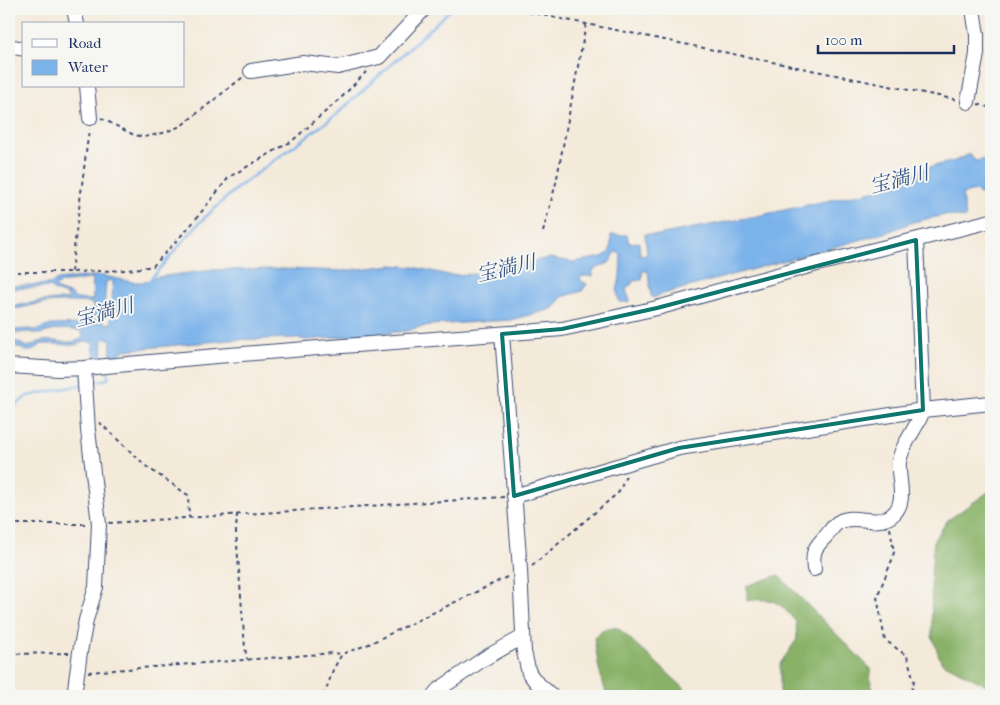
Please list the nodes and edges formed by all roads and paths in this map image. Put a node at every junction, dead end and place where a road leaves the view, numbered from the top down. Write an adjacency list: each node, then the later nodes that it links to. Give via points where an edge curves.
1 (74, 9): 5 (street)
2 (424, 9): 9 (street, via 379,57 338,67 303,63)
3 (513, 9): 6 (path)
4 (973, 9): 12 (street, via 977,54)
5 (77, 22)
6 (586, 24): 12 (path); 16 (path, via 556,183)
7 (9, 46): 8 (street)
8 (22, 49)
9 (251, 71): 14 (path, via 181,126 163,133 134,135 101,118)
10 (367, 71): 19 (path, via 292,141 229,178 153,266)
11 (86, 88): 14 (street)
12 (968, 102): 13 (path)
13 (991, 108)
14 (90, 118): 19 (path)
15 (991, 221): 17 (street)
16 (543, 232)
17 (916, 240): 20 (street, via 657,308 562,329); 24 (street)
18 (9, 272): 19 (path)
19 (71, 272)
20 (502, 334): 22 (street); 27 (street)
21 (9, 366): 22 (street)
22 (84, 368): 25 (street)
23 (991, 403): 24 (street)
24 (923, 410): 26 (street, via 679,448); 30 (street, via 899,462 902,490 899,506)
25 (87, 415): 29 (path, via 95,418 147,467 188,495); 32 (street)
26 (629, 463): 27 (street); 34 (path, via 619,492 530,568)
27 (514, 496): 28 (path); 34 (street)
28 (237, 514): 29 (path); 39 (path)
29 (189, 518): 32 (path)
30 (887, 518): 33 (street, via 839,521 817,545 812,556); 45 (path, via 894,552 877,598 885,640 907,656 912,673 914,682)
31 (9, 524): 32 (path)
32 (99, 524): 36 (street, via 96,588)
33 (814, 569)
34 (520, 570): 35 (street); 38 (path)
35 (523, 637): 43 (street, via 485,658); 44 (street, via 529,673)
36 (80, 652): 37 (path); 40 (street)
37 (9, 654)
38 (342, 654): 39 (path); 42 (path)
39 (247, 660): 40 (path)
40 (78, 672): 41 (street)
41 (74, 696)
42 (324, 696)
43 (433, 696)
44 (552, 696)
45 (905, 696)

